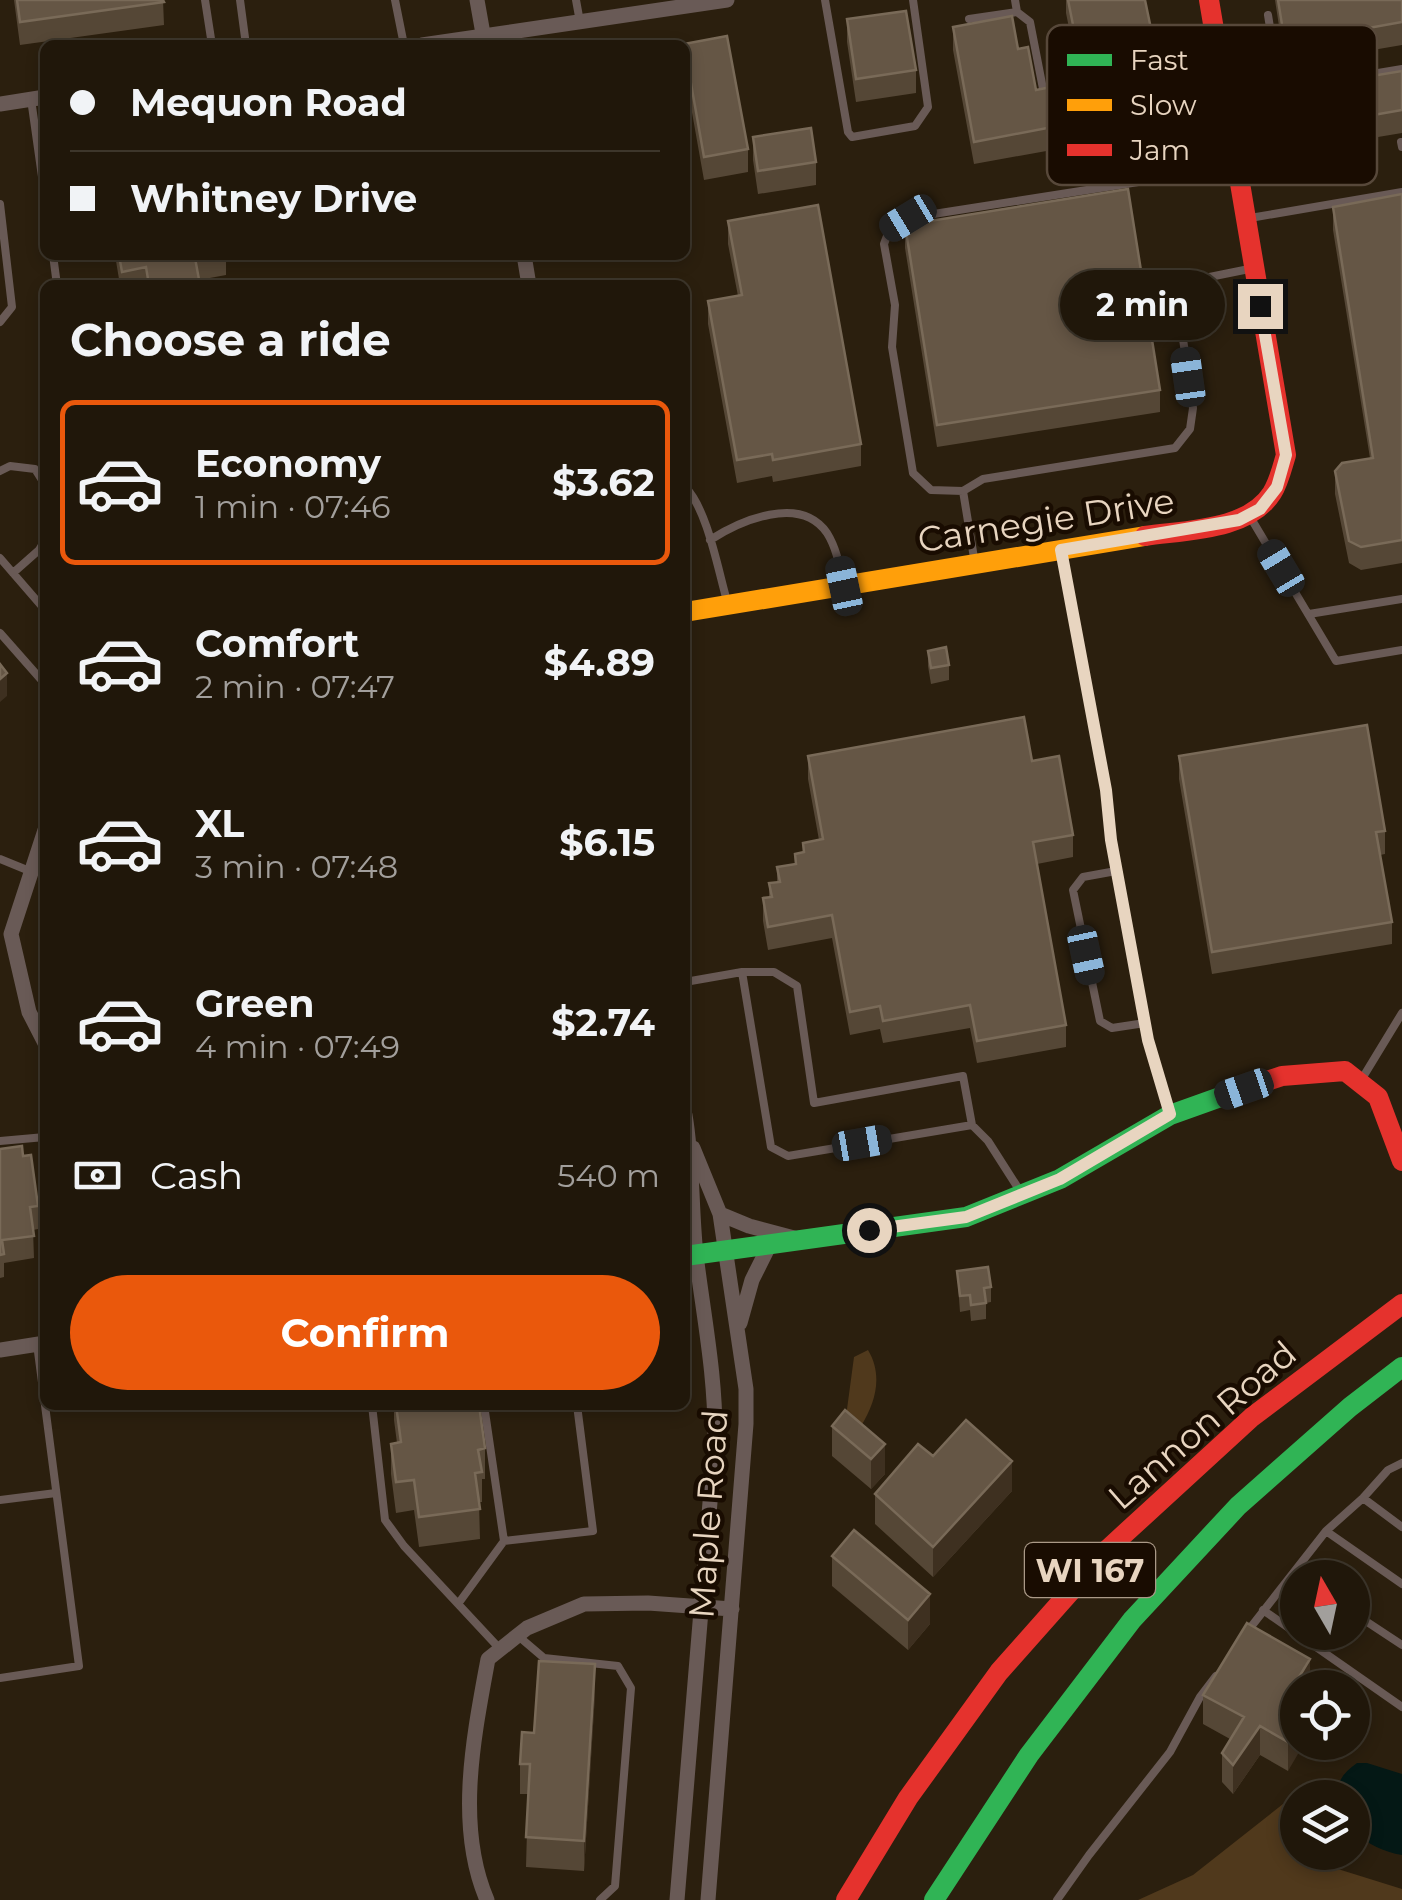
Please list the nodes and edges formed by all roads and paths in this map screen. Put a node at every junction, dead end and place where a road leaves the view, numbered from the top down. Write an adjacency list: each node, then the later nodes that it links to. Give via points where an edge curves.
1 (205, 0): 18 (lane)
2 (240, 0): 19 (lane)
3 (396, 0): 20 (lane)
4 (476, 0): 21 (street)
5 (576, 0): 15 (lane)
6 (727, 0): 11 (street)
7 (825, 0): 8 (lane, via 852,137 915,126 928,107)
8 (913, 0)
9 (1015, 0): 12 (lane)
10 (1209, 0): 16 (street)
11 (651, 6): 15 (street)
12 (1017, 12): 14 (lane); 25 (lane, via 1030,22)
13 (1268, 14): 17 (lane)
14 (969, 19)
15 (580, 22): 22 (street)
16 (1213, 25)
17 (1270, 25)
18 (211, 40)
19 (245, 40)
20 (403, 40)
21 (484, 40)
22 (489, 40)
23 (1402, 69): 24 (lane)
24 (1377, 73)
25 (1044, 94)
26 (38, 98): 27 (street); 28 (lane)
27 (0, 104)
28 (40, 127)
29 (1121, 185): 38 (lane, via 908,218 890,228 884,244 895,305 892,347 913,474 931,490)
30 (1240, 185): 33 (street)
31 (1402, 192): 33 (lane)
32 (0, 204): 35 (lane, via 12,307)
33 (1246, 219): 34 (street)
34 (1254, 268): 38 (lane, via 1175,284 1193,408 1190,429 1175,448 983,479); 40 (street, via 1286,455 1277,487)
35 (0, 322)
36 (0, 470): 37 (lane, via 35,469)
37 (40, 477)
38 (963, 491): 45 (lane)
39 (690, 492): 41 (lane)
40 (1244, 518): 43 (street, Carnegie Drive); 52 (lane)
41 (710, 540): 47 (lane, via 764,514 802,515 825,529); 50 (lane)
42 (40, 548): 46 (lane)
43 (1061, 550): 45 (street, Carnegie Drive); 58 (lane)
44 (0, 558): 46 (lane)
45 (975, 564): 47 (street, Carnegie Drive)
46 (13, 573): 49 (lane)
47 (844, 586): 50 (street, Carnegie Drive)
48 (1402, 599): 52 (lane)
49 (40, 604)
50 (728, 605): 51 (street, Carnegie Drive)
51 (690, 611)
52 (1309, 614): 54 (lane, via 1336,661)
53 (0, 633): 55 (lane)
54 (1402, 650)
55 (40, 678)
56 (40, 846): 59 (street)
57 (0, 859): 59 (lane)
58 (1116, 871): 63 (lane); 63 (lane, via 1084,877 1073,890 1100,1021 1112,1028)
59 (32, 872): 64 (street, via 12,934)
60 (742, 972): 61 (lane); 67 (lane, via 774,972 797,986 814,1102 964,1076); 67 (lane, via 771,1146 788,1156)
61 (690, 981)
62 (1402, 1013): 65 (lane)
63 (1145, 1023): 66 (lane)
64 (40, 1033)
65 (1360, 1082): 66 (street, via 1345,1070 1282,1076); 71 (street, via 1378,1097)
66 (1170, 1114): 72 (street)
67 (972, 1125): 72 (lane)
68 (40, 1137): 70 (lane)
69 (690, 1140): 73 (street, Maple Road)
70 (0, 1141)
71 (1402, 1161)
72 (1022, 1194): 74 (street, via 966,1217)
73 (720, 1214): 74 (street); 76 (street, Maple Road)
74 (803, 1240): 75 (street)
75 (770, 1244): 76 (street); 81 (street)
76 (726, 1251): 77 (street); 81 (street, Maple Road)
77 (691, 1255): 79 (street, Maple Road)
78 (690, 1290): 79 (street)
79 (702, 1301): 100 (street, Maple Road, via 716,1408)
80 (1402, 1304): 115 (street, Lannon Road / WI 167, via 1252,1417 1109,1548 999,1672 908,1798)
81 (738, 1332): 101 (street, Maple Road, via 746,1424)
82 (40, 1344): 83 (street)
83 (0, 1350)
84 (1402, 1368): 116 (street, WI 167, via 1238,1506 1132,1620 1029,1755)
85 (48, 1410): 90 (lane)
86 (373, 1410): 99 (lane, via 385,1520)
87 (485, 1410): 95 (lane)
88 (578, 1410): 95 (lane, via 593,1531)
89 (1402, 1463): 91 (lane)
90 (56, 1493): 92 (lane); 109 (lane, via 78,1666)
91 (1363, 1498): 93 (lane); 94 (lane)
92 (0, 1500)
93 (1402, 1527)
94 (1326, 1531): 96 (lane); 97 (lane)
95 (504, 1541): 99 (lane)
96 (1302, 1560)
97 (1402, 1584)
98 (1280, 1588): 102 (lane)
99 (458, 1604): 107 (lane)
100 (702, 1607): 101 (street); 104 (street, via 584,1604); 113 (street, Maple Road)
101 (732, 1608): 114 (street, Maple Road)
102 (1263, 1610): 105 (lane); 110 (lane)
103 (1370, 1624): 106 (lane)
104 (517, 1635): 107 (street); 112 (lane, via 544,1658 618,1666 631,1688 615,1886)
105 (1240, 1642)
106 (1402, 1645)
107 (500, 1649): 111 (street, via 488,1658 468,1809)
108 (1220, 1670): 117 (lane, via 1170,1752)
109 (0, 1678)
110 (1402, 1707)
111 (486, 1900)
112 (600, 1900)
113 (677, 1900)
114 (708, 1900)
115 (846, 1900)
116 (934, 1900)
117 (1057, 1900)

